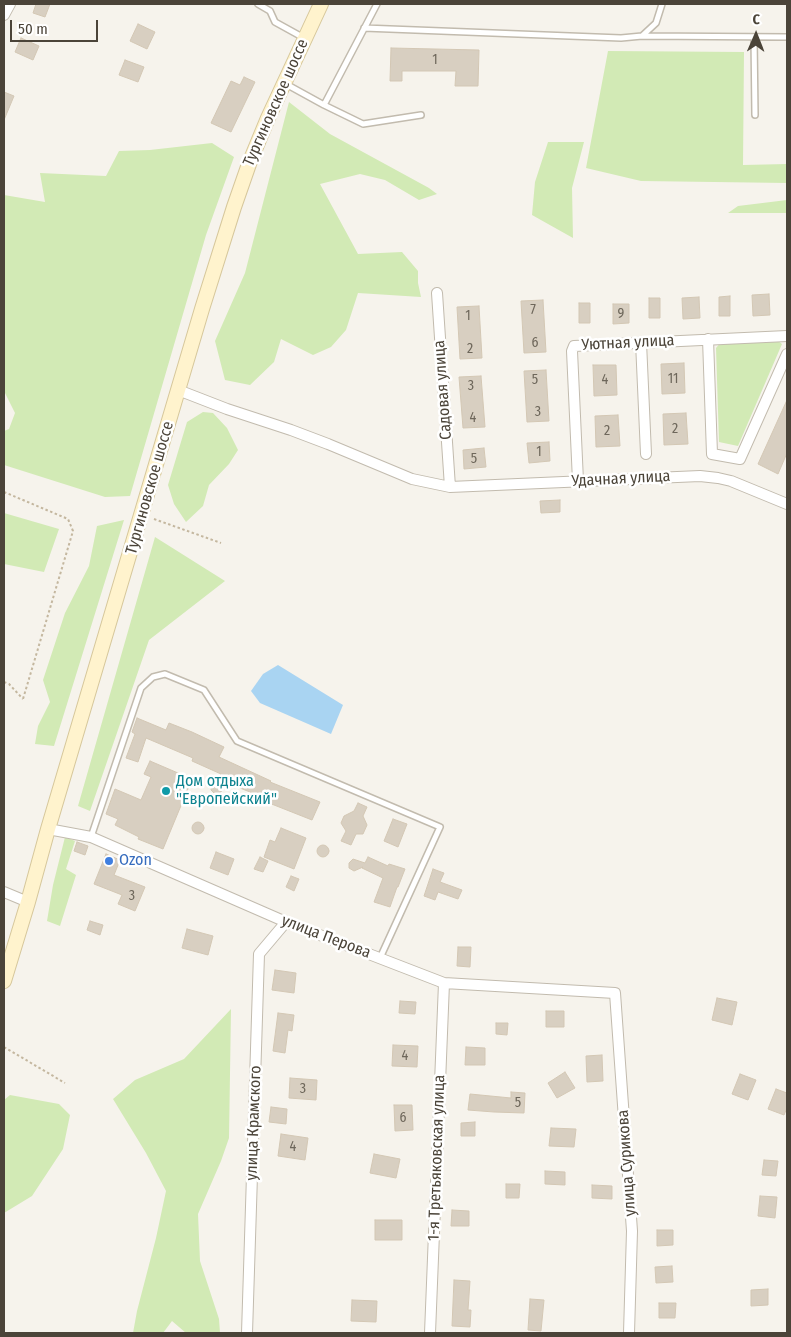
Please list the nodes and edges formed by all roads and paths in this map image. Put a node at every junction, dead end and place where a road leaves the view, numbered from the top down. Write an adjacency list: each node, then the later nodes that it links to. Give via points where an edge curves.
1 (10, 4): 6 (street)
2 (258, 4): 11 (lane, via 270,12 275,22)
3 (321, 4): 11 (main road, Тургиновское шоссе)
4 (377, 4): 7 (lane)
5 (662, 4): 8 (lane, via 656,23)
6 (4, 15)
7 (364, 28): 8 (lane, via 621,38); 13 (lane)
8 (642, 36): 9 (lane)
9 (754, 36): 10 (lane); 15 (lane)
10 (787, 37)
11 (304, 38): 12 (main road, Тургиновское шоссе)
12 (284, 83): 13 (lane); 21 (main road, Тургиновское шоссе, via 236,200)
13 (324, 105): 14 (lane, via 363,124)
14 (421, 115)
15 (755, 116)
16 (437, 293): 24 (street, Садовая улица)
17 (787, 336): 18 (street, Уютная улица)
18 (708, 339): 19 (street, Уютная улица); 20 (street, via 712,454 740,459)
19 (641, 342): 22 (street); 23 (street, Уютная улица, via 577,345 572,348)
20 (787, 354)
21 (178, 390): 24 (street, Удачная улица, via 319,440 412,479); 27 (main road, Тургиновское шоссе)
22 (646, 454)
23 (578, 481): 24 (street, Удачная улица); 26 (street, Удачная улица, via 700,476 740,484)
24 (450, 487)
25 (4, 492): 29 (path, via 68,519 73,532 23,699)
26 (787, 504)
27 (142, 515): 28 (path); 30 (main road, Тургиновское шоссе)
28 (221, 543)
29 (4, 682)
30 (48, 829): 31 (street, улица Перова); 33 (main road, Тургиновское шоссе)
31 (91, 837): 34 (street, улица Перова); 35 (lane, via 141,688 153,676 165,674 204,690 237,741 440,827)
32 (4, 892): 33 (street)
33 (28, 902): 36 (main road, Тургиновское шоссе)
34 (286, 922): 35 (street, улица Перова); 41 (street, улица Крамского, via 259,954)
35 (380, 958): 37 (street, улица Перова)
36 (4, 981)
37 (444, 983): 38 (street, улица Перова); 42 (street, 1-я Третьяковская улица)
38 (615, 993): 43 (street, улица Сурикова, via 632,1231)
39 (4, 1047): 40 (path)
40 (65, 1083)
41 (247, 1333)
42 (430, 1333)
43 (629, 1333)

